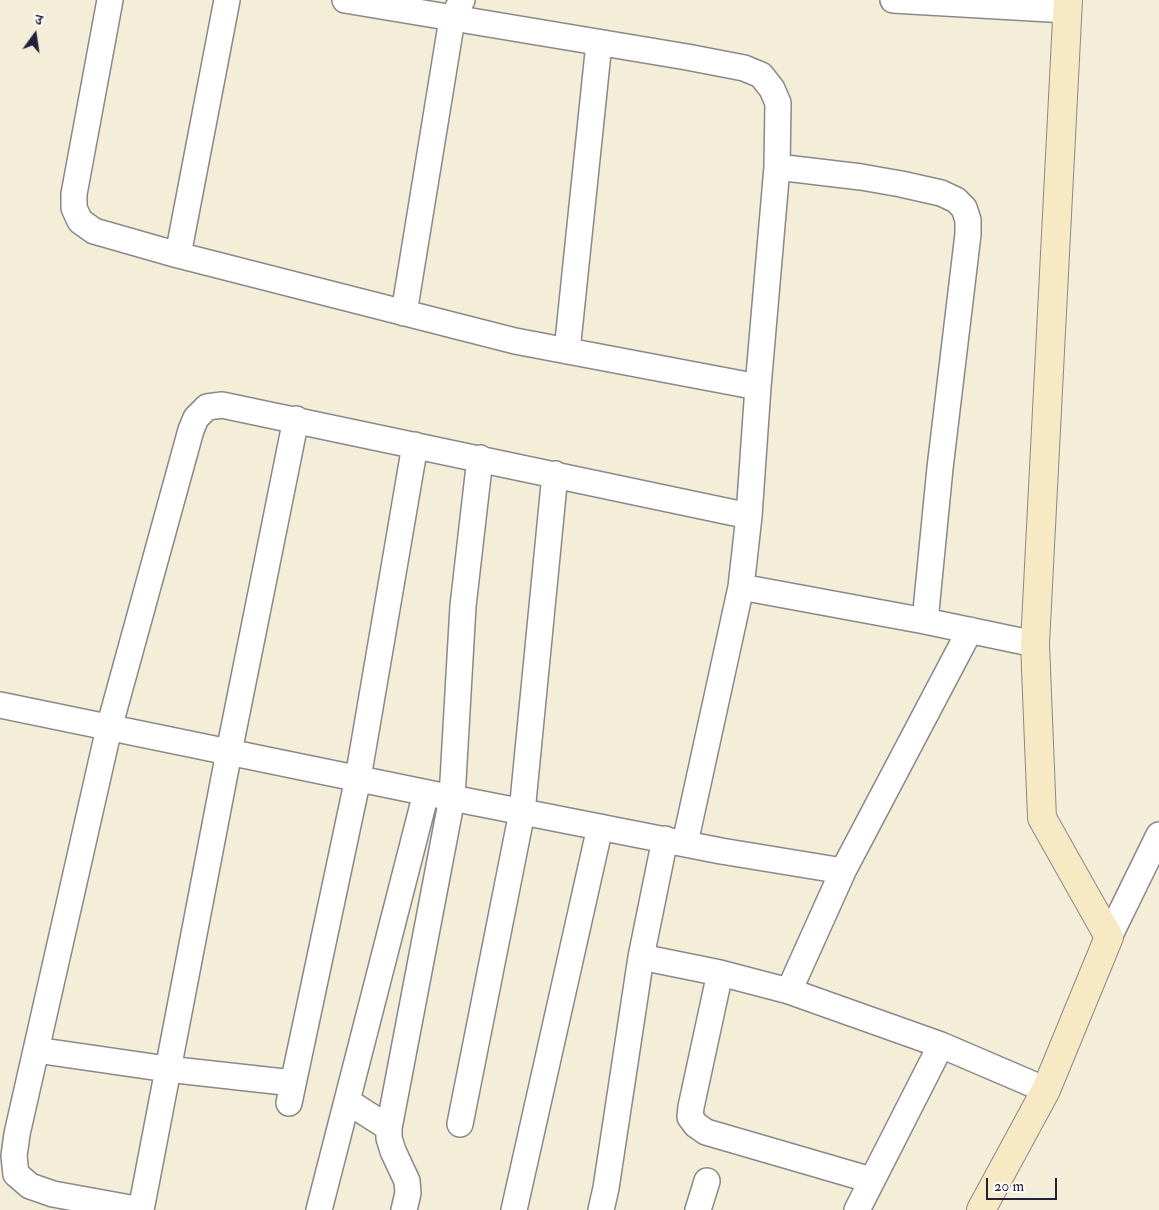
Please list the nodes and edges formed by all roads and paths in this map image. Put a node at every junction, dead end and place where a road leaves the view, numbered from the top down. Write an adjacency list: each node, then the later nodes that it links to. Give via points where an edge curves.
1 (110, 0): 10 (street, via 74,208 80,221 94,231)
2 (227, 0): 10 (street)
3 (345, 0): 7 (street)
4 (894, 0): 5 (street)
5 (970, 2): 6 (street)
6 (1067, 5): 22 (street)
7 (457, 9): 8 (street); 11 (street)
8 (599, 43): 9 (street, via 744,68 761,76 778,103); 12 (street)
9 (777, 167): 13 (street); 20 (street, via 861,177 941,193 956,200 964,208 968,220)
10 (178, 255): 11 (street)
11 (404, 313): 12 (street)
12 (567, 351): 13 (street)
13 (758, 387): 18 (street)
14 (296, 419): 15 (street); 24 (street, via 222,405 207,407 196,418); 25 (street)
15 (415, 444): 16 (street); 26 (street)
16 (480, 458): 17 (street); 28 (street, via 464,606)
17 (554, 474): 18 (street); 29 (street)
18 (749, 516): 19 (street)
19 (741, 587): 20 (street); 32 (street)
20 (925, 621): 21 (street)
21 (970, 630): 22 (street); 33 (street)
22 (1035, 644): 34 (street, via 1042,818)
23 (0, 705): 24 (street)
24 (110, 728): 25 (street); 39 (street)
25 (229, 752): 26 (street); 40 (street)
26 (358, 778): 27 (street); 40 (street, via 291,1093)
27 (426, 792): 28 (street); 42 (street)
28 (452, 798): 29 (street); 44 (street)
29 (522, 812): 30 (street); 43 (street)
30 (600, 827): 32 (street); 50 (street)
31 (1159, 835): 34 (street)
32 (675, 841): 33 (street); 35 (street)
33 (843, 872): 37 (street)
34 (1109, 937): 41 (street)
35 (641, 958): 36 (street); 51 (street)
36 (720, 974): 37 (street); 45 (street, via 690,1117 706,1132)
37 (788, 990): 38 (street)
38 (941, 1045): 41 (street); 45 (street)
39 (36, 1050): 40 (street); 47 (street, via 17,1134 16,1174 30,1186 53,1194)
40 (167, 1069): 47 (street)
41 (1046, 1090): 54 (street)
42 (347, 1101): 44 (street); 48 (street)
43 (460, 1124)
44 (389, 1128): 49 (street, via 392,1151 407,1181)
45 (871, 1180): 53 (street)
46 (707, 1181): 52 (street)
47 (141, 1210)
48 (319, 1210)
49 (404, 1210)
50 (514, 1210)
51 (601, 1210)
52 (698, 1210)
53 (856, 1210)
54 (982, 1210)

